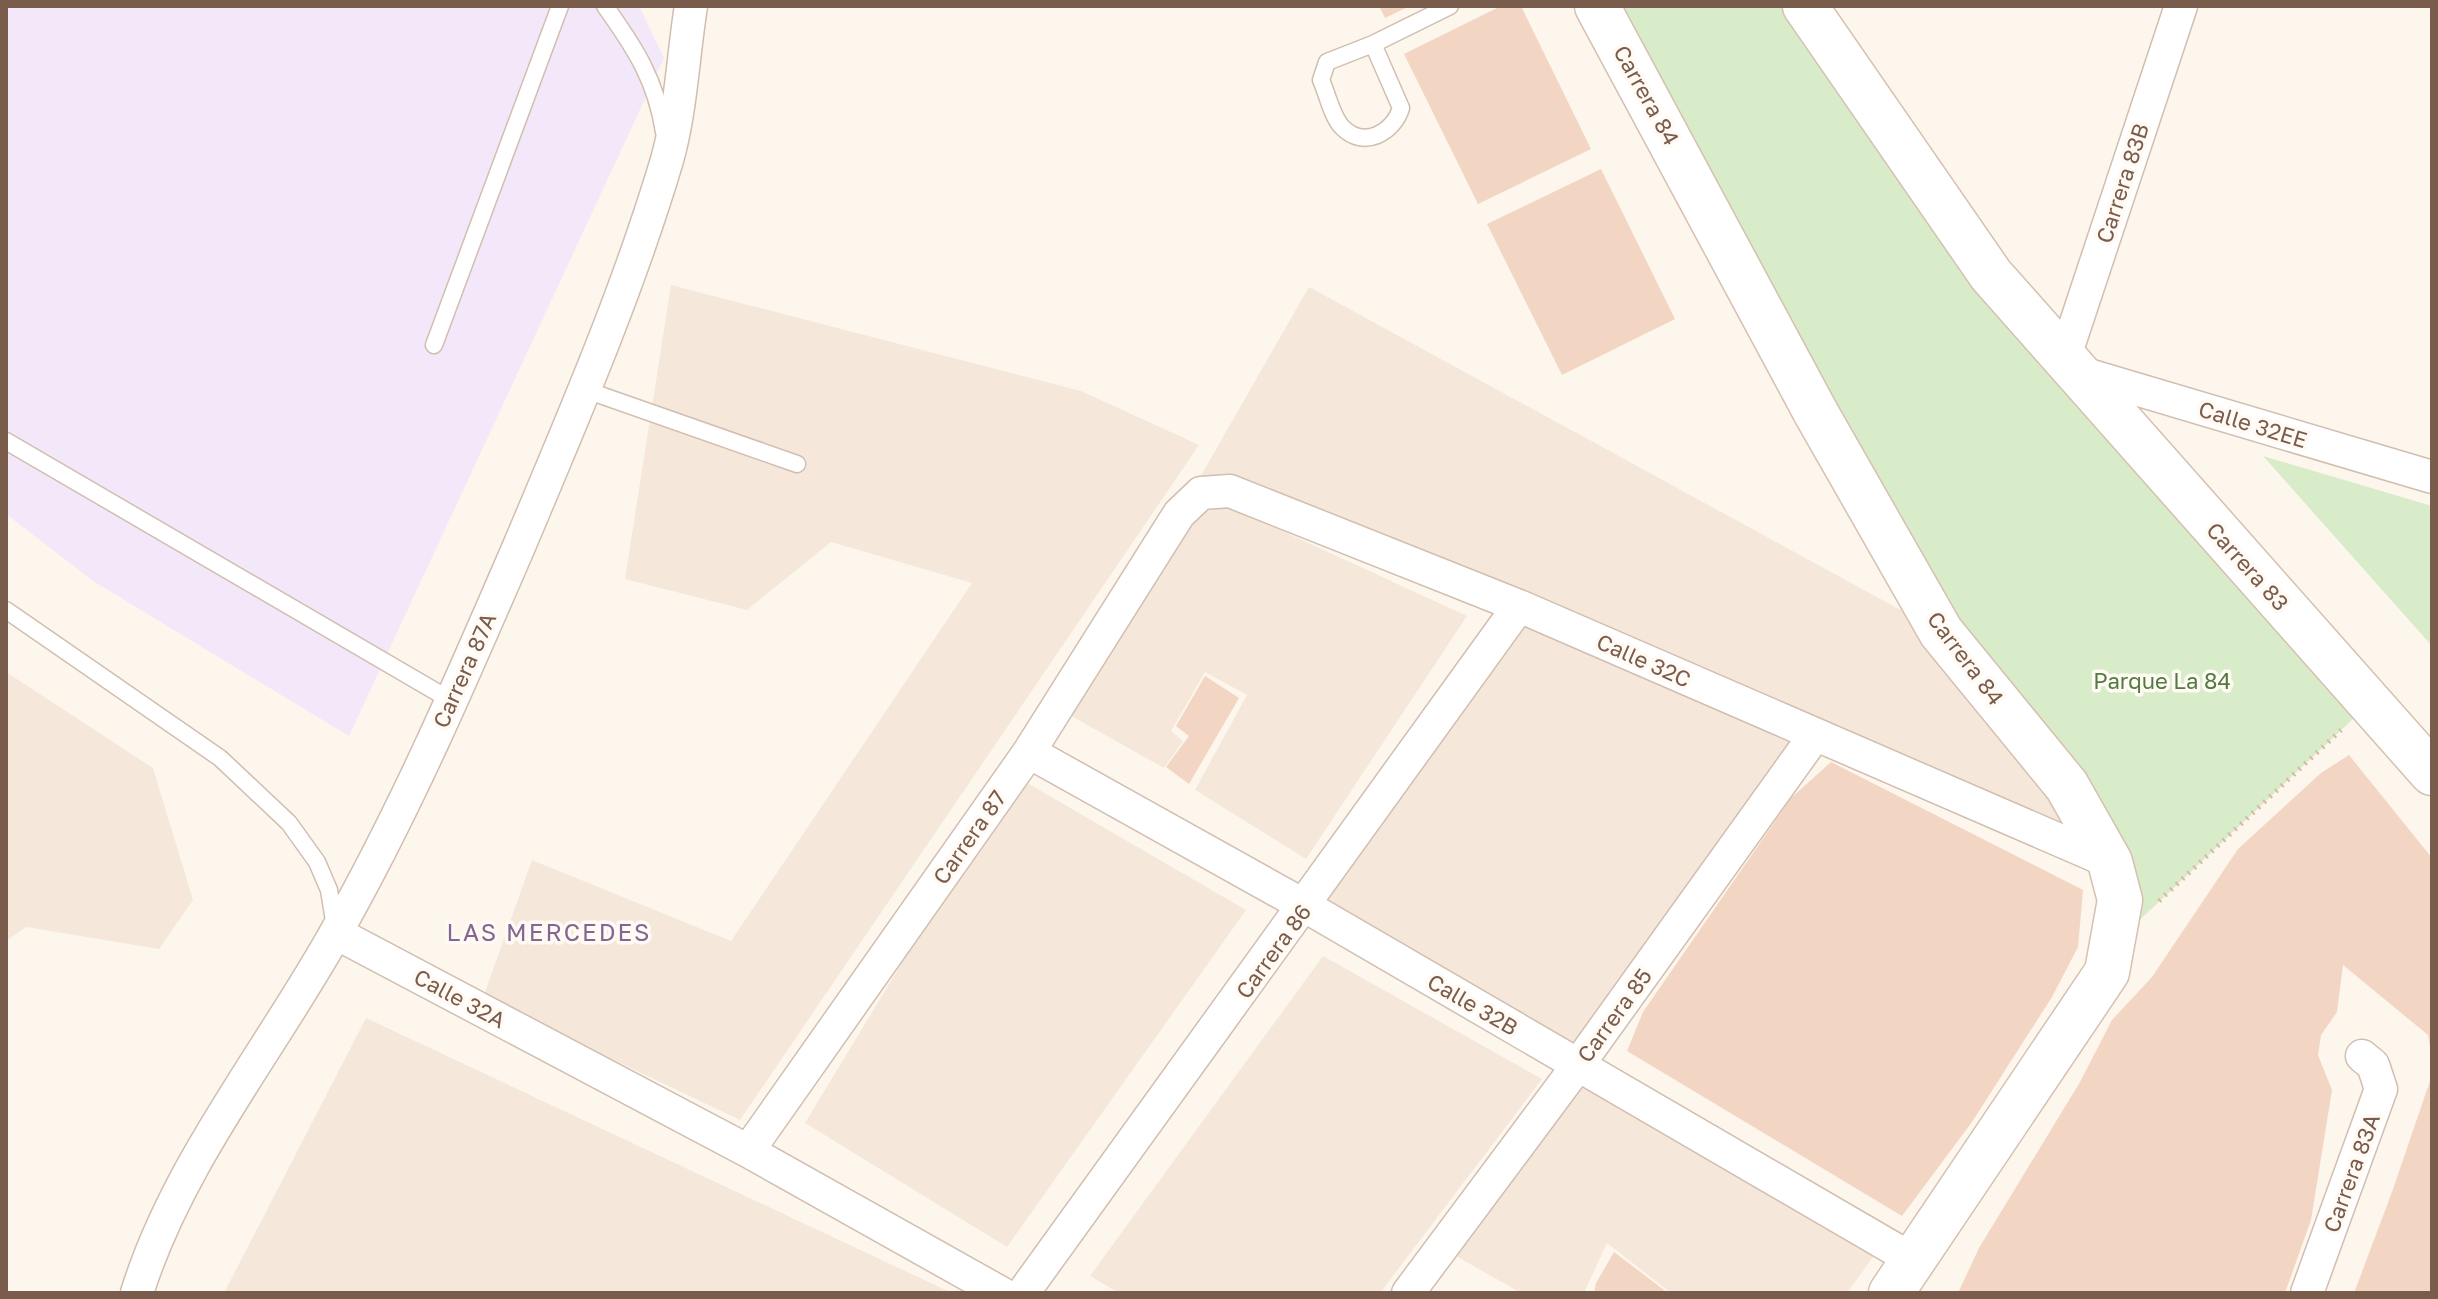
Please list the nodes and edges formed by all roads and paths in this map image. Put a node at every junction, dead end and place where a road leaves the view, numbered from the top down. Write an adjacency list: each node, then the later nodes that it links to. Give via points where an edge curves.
1 (560, 6): 10 (lane)
2 (605, 6): 9 (lane, via 658,95)
3 (691, 6): 9 (street, Carrera 87A)
4 (1450, 6): 8 (lane)
5 (1597, 6): 24 (street, Carrera 84, via 1816,413 1941,632 2067,786)
6 (1805, 6): 11 (street, via 1991,275)
7 (2181, 6): 11 (street, Carrera 83B)
8 (1373, 44): 8 (lane, via 1401,108 1396,123 1383,134 1362,138 1342,127 1321,80 1327,62)
9 (668, 157): 12 (street, Carrera 87A)
10 (434, 345)
11 (2069, 365): 15 (street, Calle 32EE); 20 (street, Carrera 83)
12 (586, 390): 14 (lane); 19 (street, Carrera 87A)
13 (6, 441): 19 (lane)
14 (797, 464)
15 (2432, 477)
16 (1179, 514): 17 (street, Calle 32C, via 1201,493 1230,491); 22 (street, Carrera 87)
17 (1519, 606): 21 (street, Calle 32C); 26 (street, Carrera 86)
18 (6, 610): 27 (lane, via 220,758 289,823 317,862 329,890)
19 (452, 701): 27 (street, Carrera 87A)
20 (2370, 703): 23 (street, Carrera 83); 25 (path)
21 (1815, 735): 24 (street, Calle 32C); 29 (street, Carrera 85)
22 (1029, 752): 26 (street, Calle 32B); 30 (street, Carrera 87)
23 (2432, 773)
24 (2110, 862): 31 (street, Carrera 84, via 2120,900 2107,972)
25 (2157, 904)
26 (1305, 906): 29 (street, Calle 32B); 34 (street, Carrera 86)
27 (336, 933): 30 (street, Calle 32A); 32 (street, Carrera 87A, via 197,1154)
28 (2362, 1056): 36 (street, Carrera 83A, via 2373,1065 2381,1089)
29 (1578, 1065): 31 (street, Calle 32B); 35 (street, Carrera 85)
30 (748, 1151): 33 (street, Calle 32A)
31 (1903, 1277)
32 (137, 1293)
33 (1001, 1293)
34 (1023, 1293)
35 (1408, 1293)
36 (2307, 1293)

